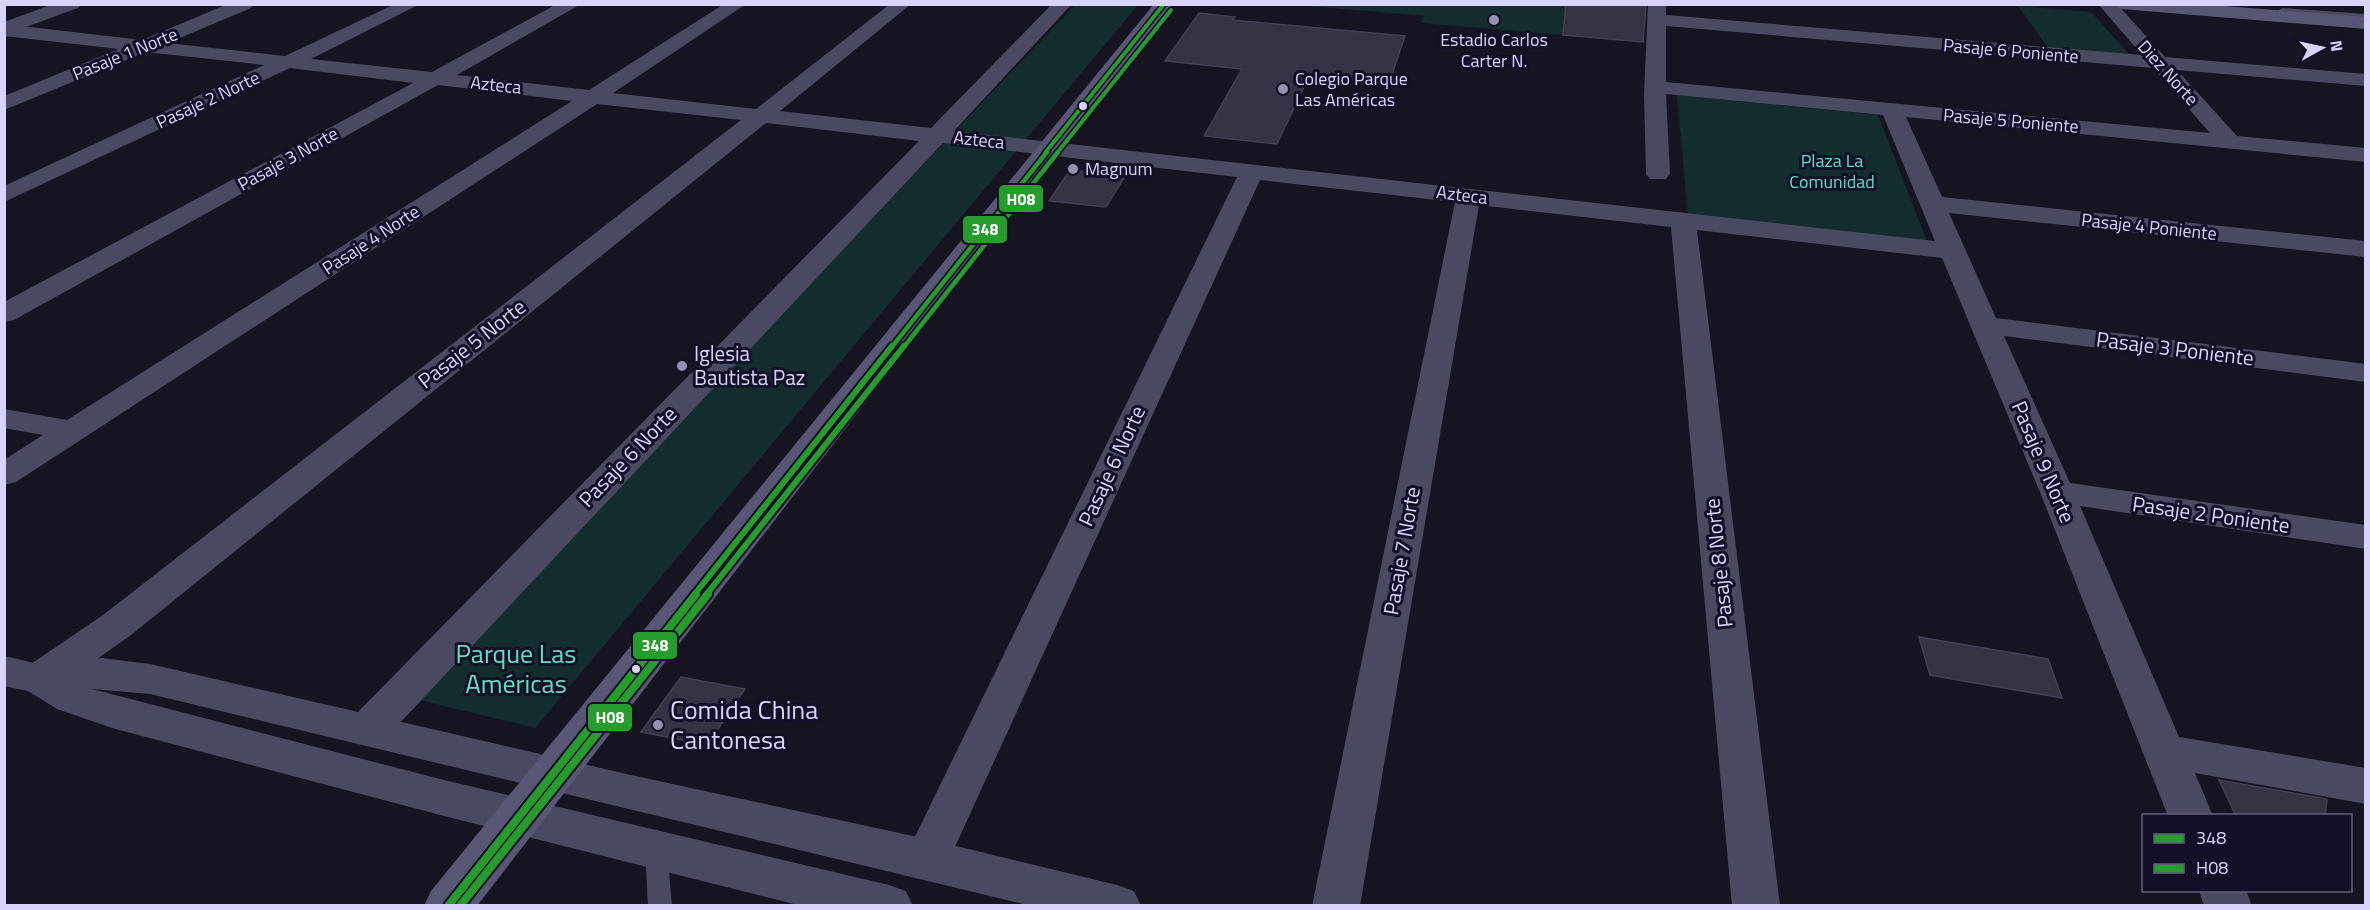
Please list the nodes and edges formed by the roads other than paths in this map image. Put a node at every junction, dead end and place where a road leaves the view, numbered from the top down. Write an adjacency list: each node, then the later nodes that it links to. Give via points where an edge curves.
1 (72, 4): 15 (street)
2 (245, 4): 16 (street, Pasaje 1 Norte)
3 (411, 4): 17 (street, Pasaje 2 Norte)
4 (572, 4): 19 (street, Pasaje 3 Norte)
5 (737, 4): 22 (street, Pasaje 4 Norte)
6 (902, 4): 25 (street, Pasaje 5 Norte)
7 (1064, 4): 26 (street, Pasaje 6 Norte)
8 (2107, 4): 18 (street, Diez Norte)
9 (2121, 4): 14 (main road)
10 (2200, 4): 13 (lane)
11 (1156, 8): 28 (main road)
12 (1657, 12): 18 (street, Pasaje 6 Poniente); 21 (street)
13 (2366, 17)
14 (2366, 23)
15 (4, 29): 16 (street, Azteca)
16 (145, 46): 17 (street, Azteca); 23 (street, Pasaje 1 Norte)
17 (288, 62): 19 (street, Azteca); 32 (street, Pasaje 2 Norte)
18 (2160, 63): 20 (street, Pasaje 6 Poniente); 27 (street, Diez Norte)
19 (436, 79): 22 (street, Azteca); 38 (street, Pasaje 3 Norte)
20 (2366, 80)
21 (1656, 87): 24 (street, Pasaje 5 Poniente); 31 (street)
22 (594, 96): 25 (street, Azteca); 42 (street, Pasaje 4 Norte)
23 (4, 104)
24 (1891, 109): 27 (street, Pasaje 5 Poniente); 34 (street, Pasaje 9 Norte)
25 (762, 115): 26 (street, Azteca); 46 (street, Pasaje 5 Norte, via 117,625)
26 (938, 135): 28 (street, Azteca); 47 (street, Pasaje 6 Norte)
27 (2229, 142): 29 (street, Pasaje 5 Poniente)
28 (1049, 148): 30 (street, Azteca); 49 (main road)
29 (2366, 155)
30 (1252, 171): 33 (street, Azteca); 54 (street, Pasaje 6 Norte)
31 (1658, 174)
32 (4, 195)
33 (1468, 196): 35 (street, Azteca); 60 (street, Pasaje 7 Norte)
34 (1933, 204): 36 (street, Pasaje 4 Poniente); 37 (street, Pasaje 9 Norte)
35 (1683, 220): 37 (street, Azteca); 61 (street, Pasaje 8 Norte)
36 (2366, 249)
37 (1953, 251): 39 (street, Pasaje 9 Norte)
38 (4, 314)
39 (1984, 325): 40 (street, Pasaje 3 Poniente); 44 (street, Pasaje 9 Norte)
40 (2366, 373)
41 (4, 418): 42 (street)
42 (72, 431): 43 (street, Pasaje 4 Norte)
43 (4, 475)
44 (2056, 492): 45 (street, Pasaje 2 Poniente); 48 (street, Pasaje 9 Norte)
45 (2366, 537)
46 (22, 675): 47 (street, via 102,673 150,679); 52 (street, via 91,706)
47 (368, 729): 49 (street)
48 (2164, 751): 50 (street); 51 (street, Pasaje 9 Norte)
49 (551, 774): 52 (main road); 54 (street)
50 (2366, 786)
51 (2190, 814)
52 (518, 816): 53 (street); 57 (main road)
53 (656, 849): 56 (street); 58 (lane)
54 (927, 859): 59 (street)
55 (2222, 892): 62 (street)
56 (885, 905)
57 (448, 906)
58 (660, 906)
59 (1117, 906)
60 (1336, 906)
61 (1756, 906)
62 (2228, 906)

